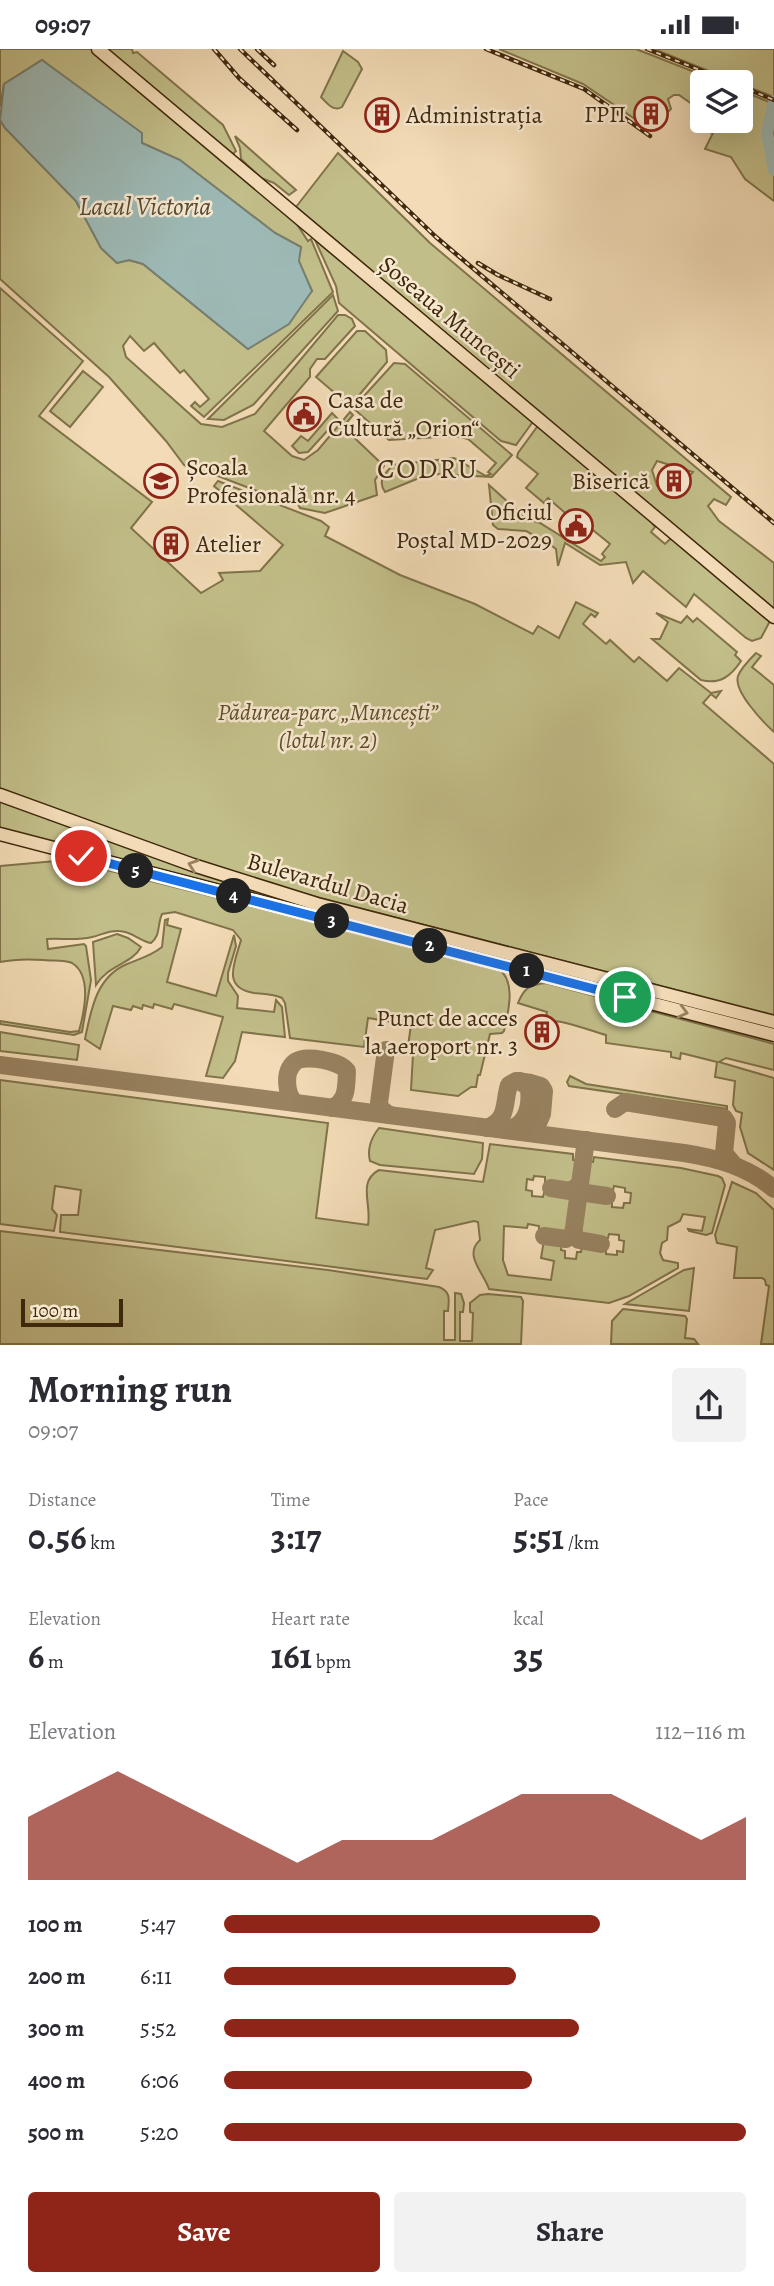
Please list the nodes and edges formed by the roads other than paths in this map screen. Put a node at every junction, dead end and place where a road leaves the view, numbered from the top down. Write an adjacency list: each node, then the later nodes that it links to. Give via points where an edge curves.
1 (98, 49): 2 (main road, Șoseaua Muncești)
2 (774, 617)
3 (0, 795): 5 (main road, Bulevardul Dacia, one-way to 3, via 193,866)
4 (0, 834): 5 (main road, Bulevardul Dacia)
5 (517, 962): 6 (main road, Bulevardul Dacia); 7 (main road, Bulevardul Dacia, one-way to 7)
6 (774, 1022)
7 (774, 1035)

